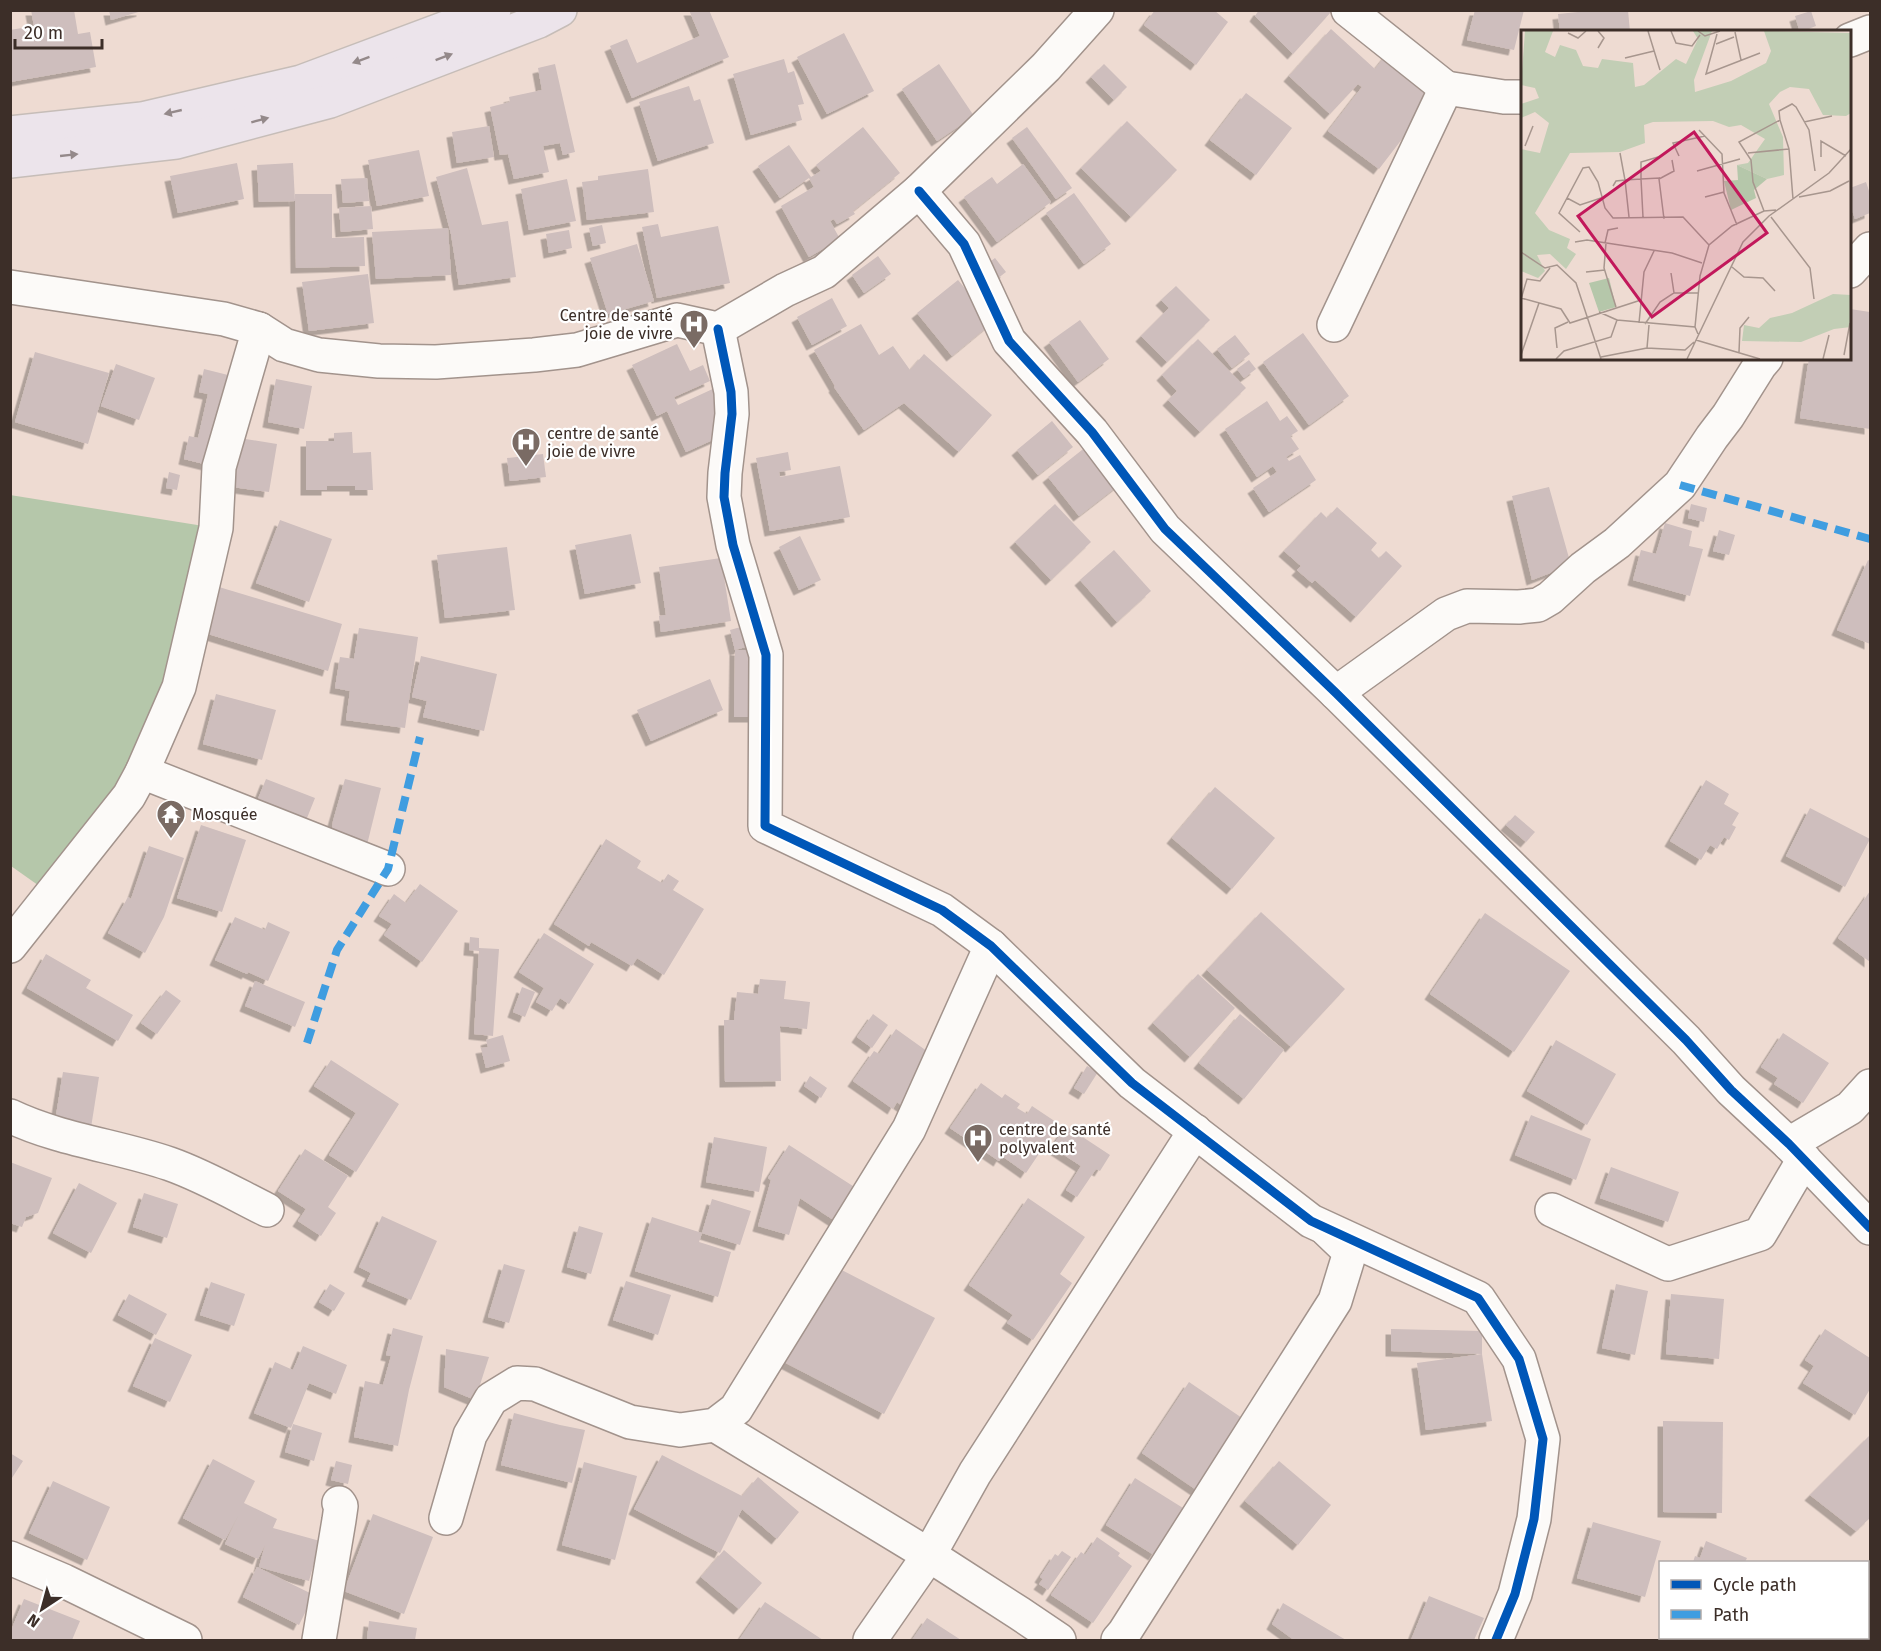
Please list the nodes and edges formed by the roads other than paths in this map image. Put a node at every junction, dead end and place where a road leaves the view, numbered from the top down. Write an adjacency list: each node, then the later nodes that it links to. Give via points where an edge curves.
1 (494, 10): 9 (main road, one-way to 9, via 301,82 142,119)
2 (560, 10): 10 (main road, one-way to 2, via 177,142 330,101)
3 (1097, 10): 11 (street, via 1046,67)
4 (1348, 10): 7 (street)
5 (1870, 32): 6 (street)
6 (1851, 40)
7 (1446, 88): 8 (street); 13 (street)
8 (1521, 97)
9 (10, 133)
10 (10, 161)
11 (919, 191): 15 (street, via 824,272); 17 (street, via 964,244 1009,341 1092,432 1165,529)
12 (10, 287): 14 (street, via 224,319)
13 (1334, 325)
14 (259, 329): 15 (street, via 284,345 319,355 436,362 577,350 677,320); 18 (street, via 219,468 216,528 179,687)
15 (718, 329): 21 (street, via 732,414 724,497 733,545 766,655 765,826 942,910)
16 (1764, 360): 17 (street, via 1680,485 1550,598 1538,605 1467,606 1446,614)
17 (1336, 693): 25 (street)
18 (142, 772): 19 (street); 20 (street, via 129,796)
19 (388, 869)
20 (10, 946)
21 (991, 946): 24 (street, via 1132,1083); 30 (street, via 909,1129 736,1409)
22 (1870, 1086): 25 (street)
23 (10, 1116): 26 (street, via 26,1124 170,1164)
24 (1195, 1131): 28 (street); 33 (street, via 975,1473)
25 (1797, 1152): 27 (street, via 1760,1234 1668,1264); 29 (street)
26 (267, 1210)
27 (1552, 1210)
28 (1324, 1227): 39 (street, via 1350,1252 1335,1301); 40 (street, via 1478,1298 1519,1359 1543,1439 1534,1519 1515,1593)
29 (1870, 1228)
30 (715, 1425): 32 (street, via 680,1430 630,1422 535,1384 517,1383 491,1399 470,1435); 33 (street)
31 (339, 1503): 36 (street)
32 (446, 1518)
33 (929, 1555): 37 (street); 38 (street)
34 (10, 1558): 35 (street)
35 (185, 1641)
36 (320, 1641)
37 (870, 1641)
38 (1059, 1641)
39 (1118, 1641)
40 (1496, 1641)

